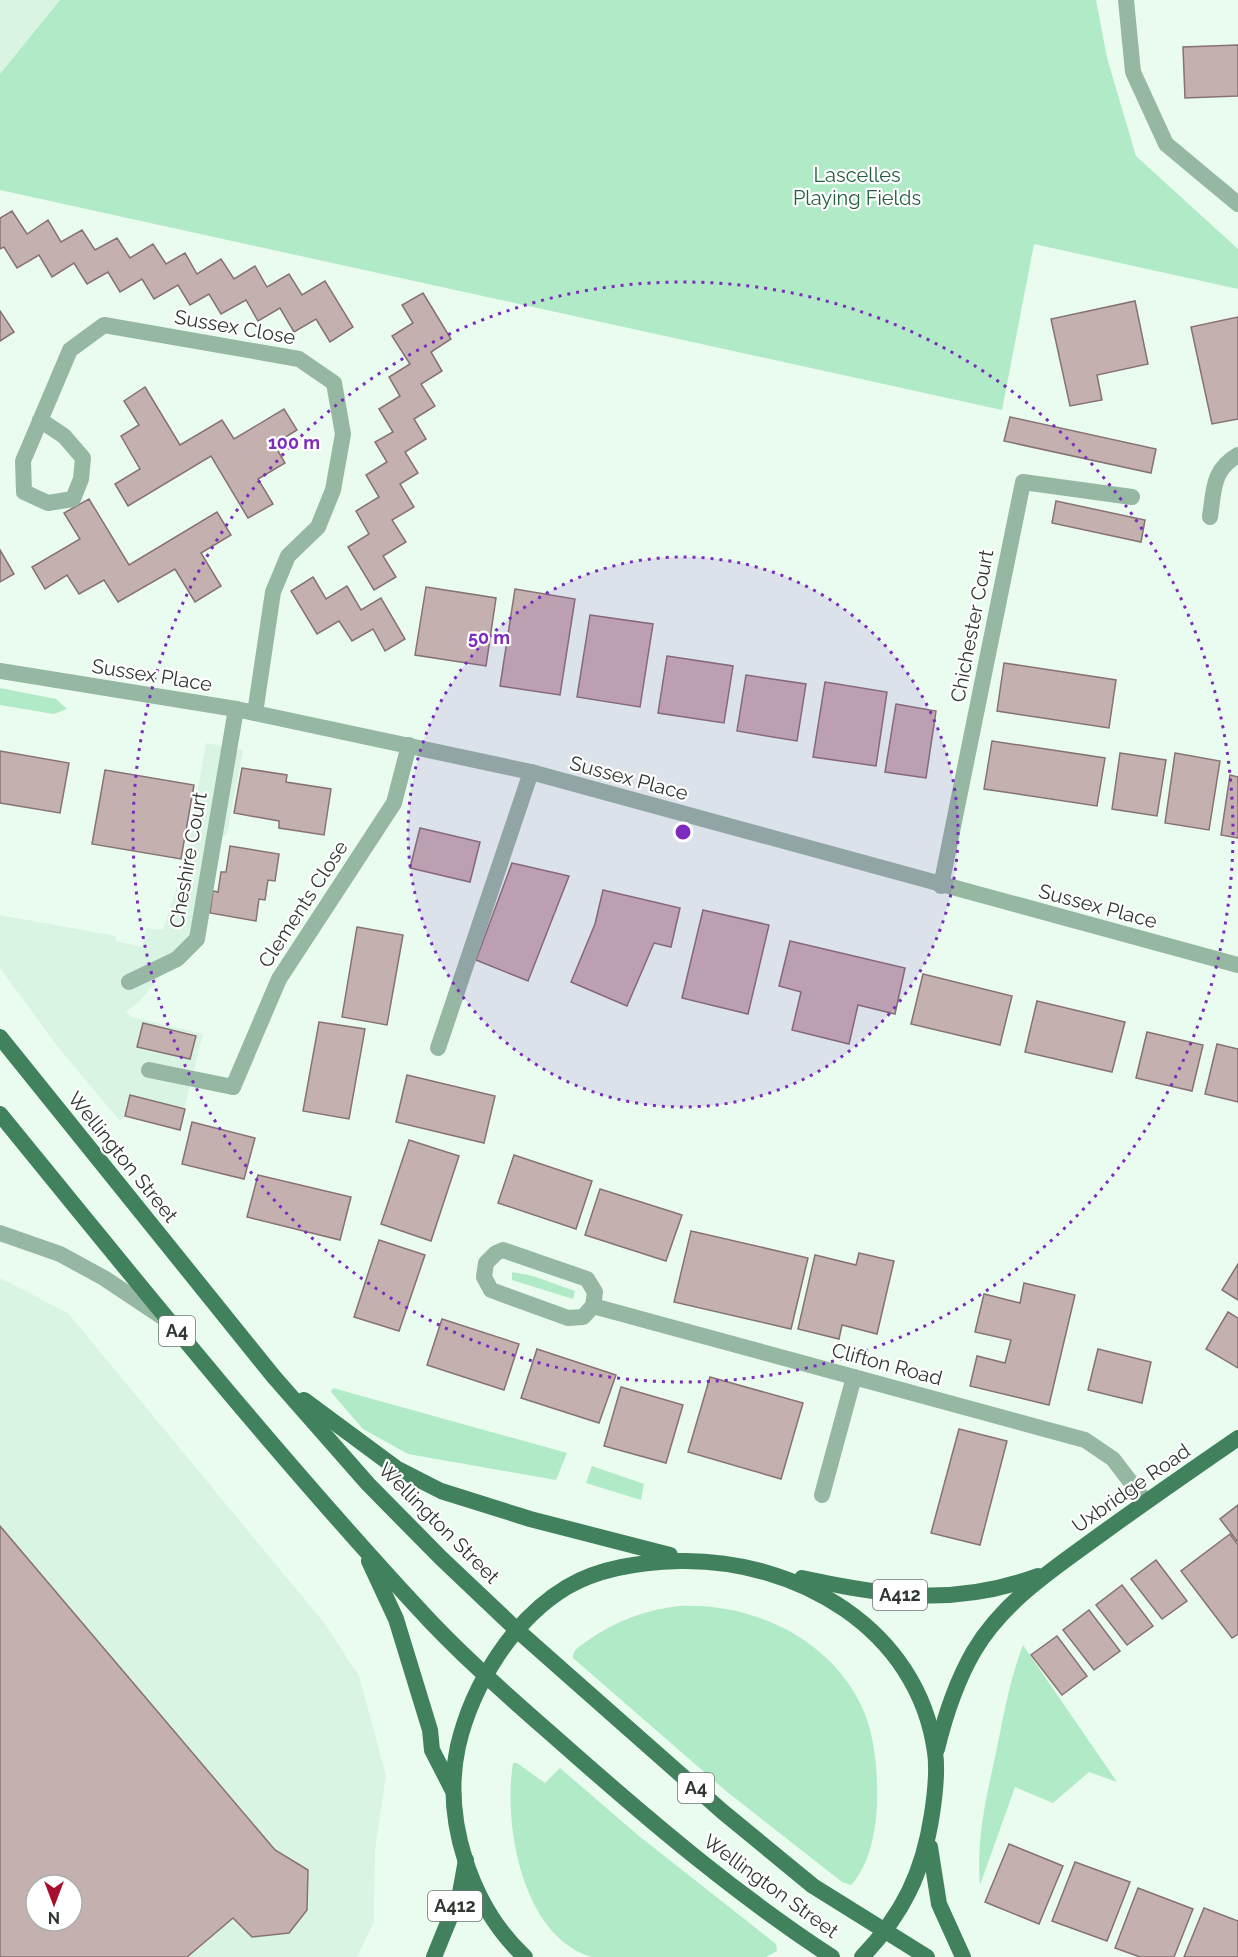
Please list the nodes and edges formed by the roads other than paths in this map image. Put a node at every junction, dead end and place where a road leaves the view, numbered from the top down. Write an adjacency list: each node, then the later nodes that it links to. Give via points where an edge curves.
1 (1126, 0): 2 (street, via 1133,72 1166,144)
2 (1238, 204)
3 (40, 420): 3 (street, Sussex Close, via 23,461 24,492 48,503 73,500 83,458 64,436); 9 (street, Sussex Close, via 70,350 104,325 299,359 334,382 343,434 333,490 318,527 288,556 273,592)
4 (1238, 455): 6 (street, via 1223,463 1216,479)
5 (1131, 497): 12 (street, Chichester Court, via 1023,482)
6 (1210, 517)
7 (0, 671): 8 (street, Sussex Place)
8 (236, 709): 9 (street, Sussex Place); 14 (street, Cheshire Court, via 197,939 177,959)
9 (255, 713): 10 (street, Sussex Place)
10 (409, 746): 11 (street, Sussex Place); 17 (street, Clements Close, via 394,803 279,979 233,1087)
11 (531, 772): 12 (street, Sussex Place); 16 (street)
12 (941, 886): 13 (street, Sussex Place)
13 (1238, 965)
14 (129, 982)
15 (0, 1037): 22 (main road, Wellington Street / A4)
16 (438, 1048)
17 (149, 1070)
18 (0, 1114): 21 (main road, Wellington Street / A4)
19 (0, 1233): 21 (street, via 60,1254)
20 (593, 1306): 20 (street, via 592,1285 581,1276 510,1251 496,1253 486,1263 484,1277 497,1294 568,1318 583,1317); 23 (street, Clifton Road)
21 (169, 1322): 27 (main road, Wellington Street / A4)
22 (274, 1377): 28 (main road, A4, via 396,1468 441,1491 650,1552); 31 (main road, Wellington Street / A4, via 368,1484)
23 (854, 1377): 25 (street); 26 (street, Clifton Road, via 1084,1440 1113,1459)
24 (1238, 1438): 26 (main road, Uxbridge Road / A412)
25 (822, 1495)
26 (1146, 1502): 30 (main road, Uxbridge Road / A412)
27 (360, 1542): 32 (main road, Wellington Street / A4, via 418,1609); 34 (main road, A4, via 396,1620 432,1750)
28 (697, 1561): 29 (main road); 31 (main road, via 629,1565 599,1573 567,1587)
29 (751, 1567): 30 (main road, Uxbridge Road / A412, via 915,1596 980,1593); 33 (main road, via 807,1587 864,1621 885,1642 920,1700)
30 (1048, 1572): 33 (main road, Uxbridge Road / A412, via 998,1618 974,1651 946,1713)
31 (517, 1630): 32 (main road); 37 (main road, Wellington Street / A4, via 732,1820 813,1886)
32 (487, 1676): 34 (main road, via 460,1738); 40 (main road, Wellington Street / A4, via 671,1838 733,1888)
33 (936, 1753): 35 (main road)
34 (453, 1790): 36 (main road)
35 (929, 1831): 37 (main road, via 917,1876); 43 (main road, via 939,1904)
36 (466, 1859): 38 (main road, A412, via 460,1893); 39 (main road, via 499,1929)
37 (886, 1932): 41 (main road); 42 (main road, Wellington Street / A4)
38 (434, 1957)
39 (525, 1957)
40 (832, 1957)
41 (862, 1957)
42 (927, 1957)
43 (963, 1957)

